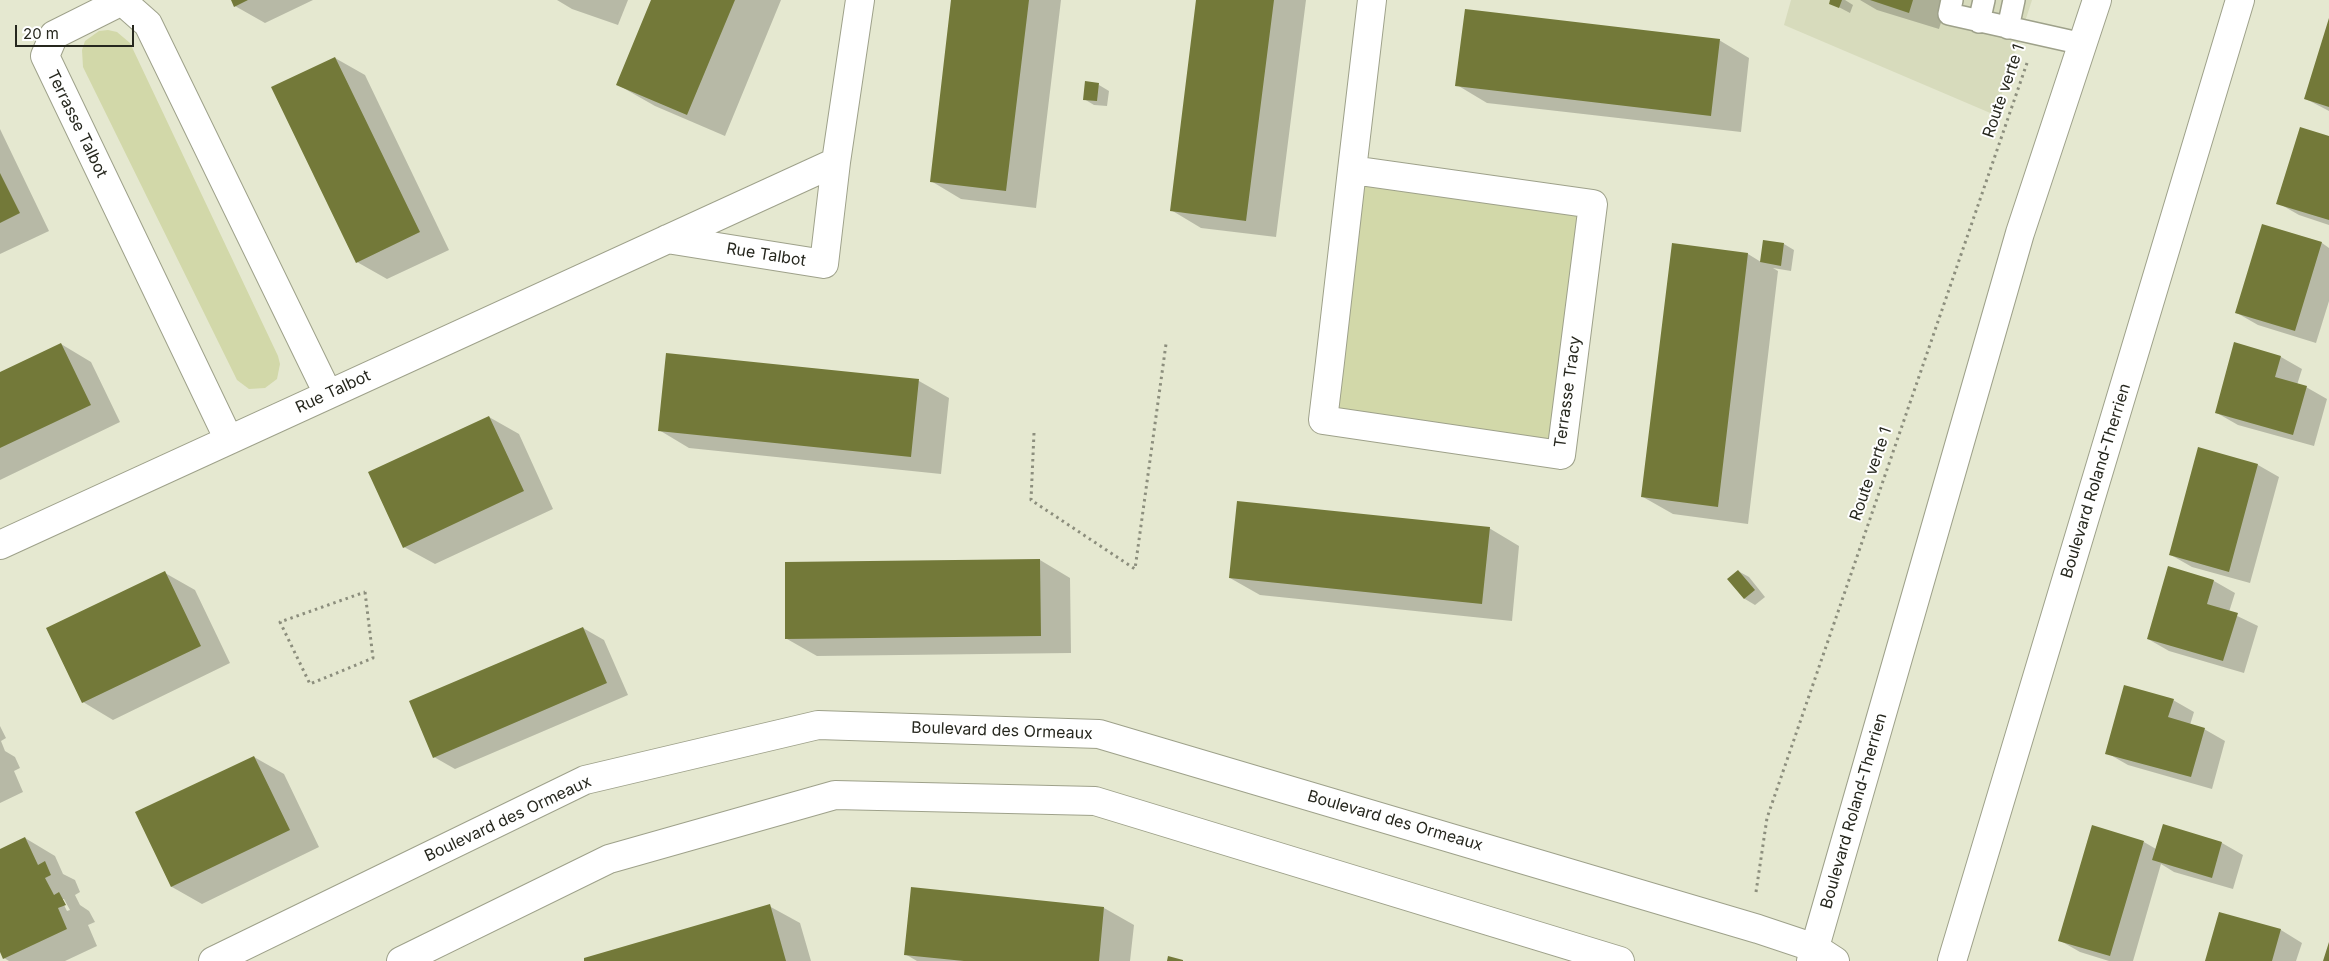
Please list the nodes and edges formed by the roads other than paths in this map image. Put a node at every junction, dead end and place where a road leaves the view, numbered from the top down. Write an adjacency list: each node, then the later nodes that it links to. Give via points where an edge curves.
1 (860, 0): 11 (street, Rue Talbot)
2 (1372, 0): 12 (street, Terrasse Tracy)
3 (1952, 0): 8 (lane, via 1949,14)
4 (1984, 0): 8 (lane)
5 (2014, 0): 9 (lane)
6 (2097, 0): 10 (street, Boulevard Roland-Therrien)
7 (2240, 0): 21 (street, Boulevard Roland-Therrien)
8 (1979, 22): 9 (lane)
9 (2008, 28): 10 (lane)
10 (2083, 44): 17 (street, Boulevard Roland-Therrien, via 2020,233)
11 (836, 162): 13 (street, Rue Talbot); 13 (street, Rue Talbot, via 824,264)
12 (1352, 170): 12 (street, Terrasse Tracy, via 1323,420 1561,455 1594,204)
13 (667, 239): 14 (street, Rue Talbot)
14 (328, 394): 15 (street, Rue Talbot); 15 (street, Terrasse Talbot, via 148,24 122,1 54,35 45,56)
15 (229, 440): 16 (street, Rue Talbot)
16 (0, 545)
17 (1820, 957): 18 (street, Boulevard des Ormeaux, via 1758,929 1098,734 818,725 585,780)
18 (214, 961)
19 (401, 961): 20 (street, via 609,860 835,795 1095,801)
20 (1620, 961)
21 (1952, 961)

